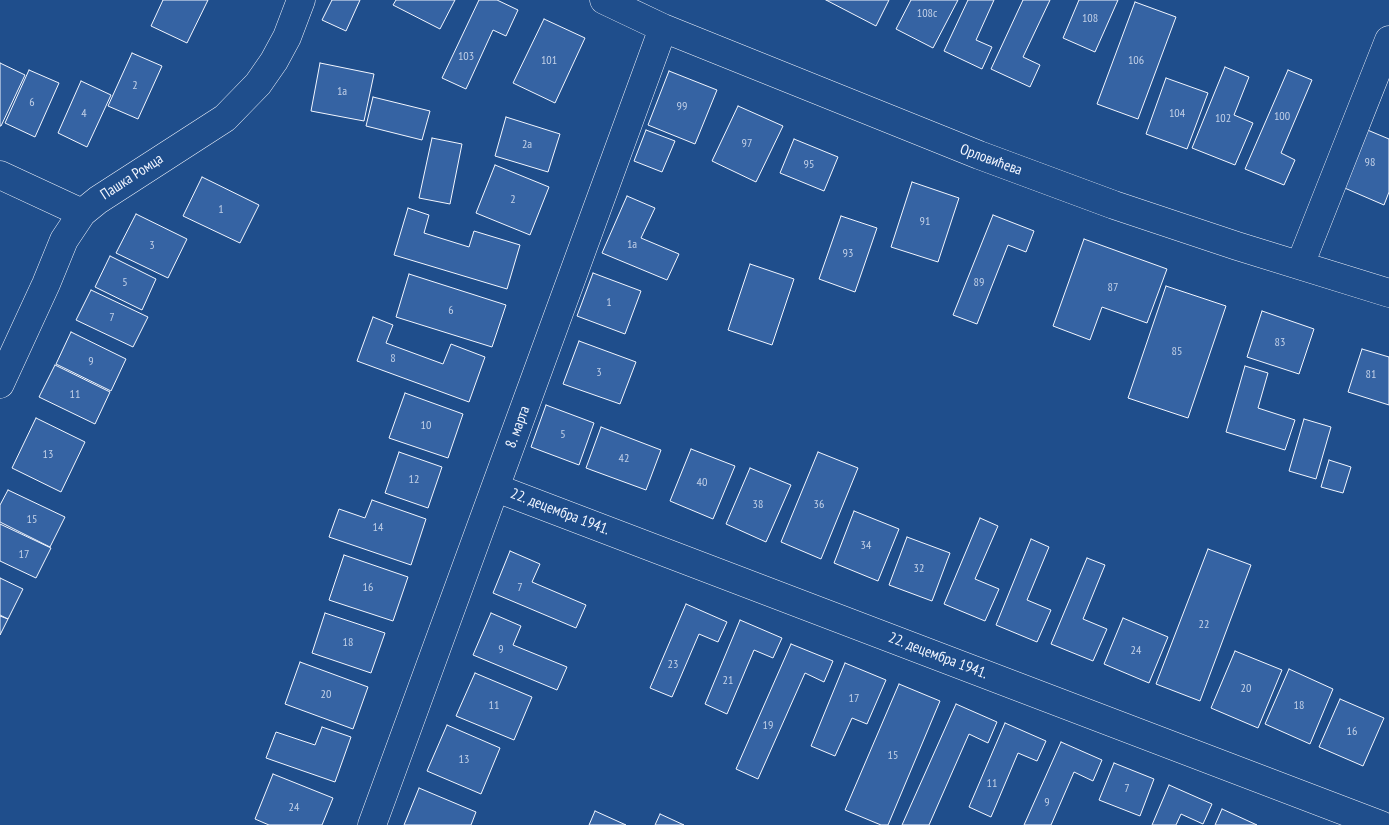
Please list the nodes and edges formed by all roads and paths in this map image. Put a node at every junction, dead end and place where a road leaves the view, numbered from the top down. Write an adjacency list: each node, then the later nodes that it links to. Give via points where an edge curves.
1 (301, 0): 6 (street, Пашка Ромца, via 274,61 258,84 225,118 112,190)
2 (604, 0): 3 (street, Орловићева)
3 (663, 28): 7 (street, Орловићева, via 979,156); 10 (street, 8. марта)
4 (1389, 40): 7 (street)
5 (0, 175): 6 (street)
6 (82, 213): 9 (street, Пашка Ромца, via 64,240)
7 (1300, 265): 8 (street, Орловићева)
8 (1389, 292)
9 (0, 384)
10 (496, 488): 11 (street, 8. марта); 12 (street, 22. децембра 1941.)
11 (372, 825)
12 (1381, 825)

